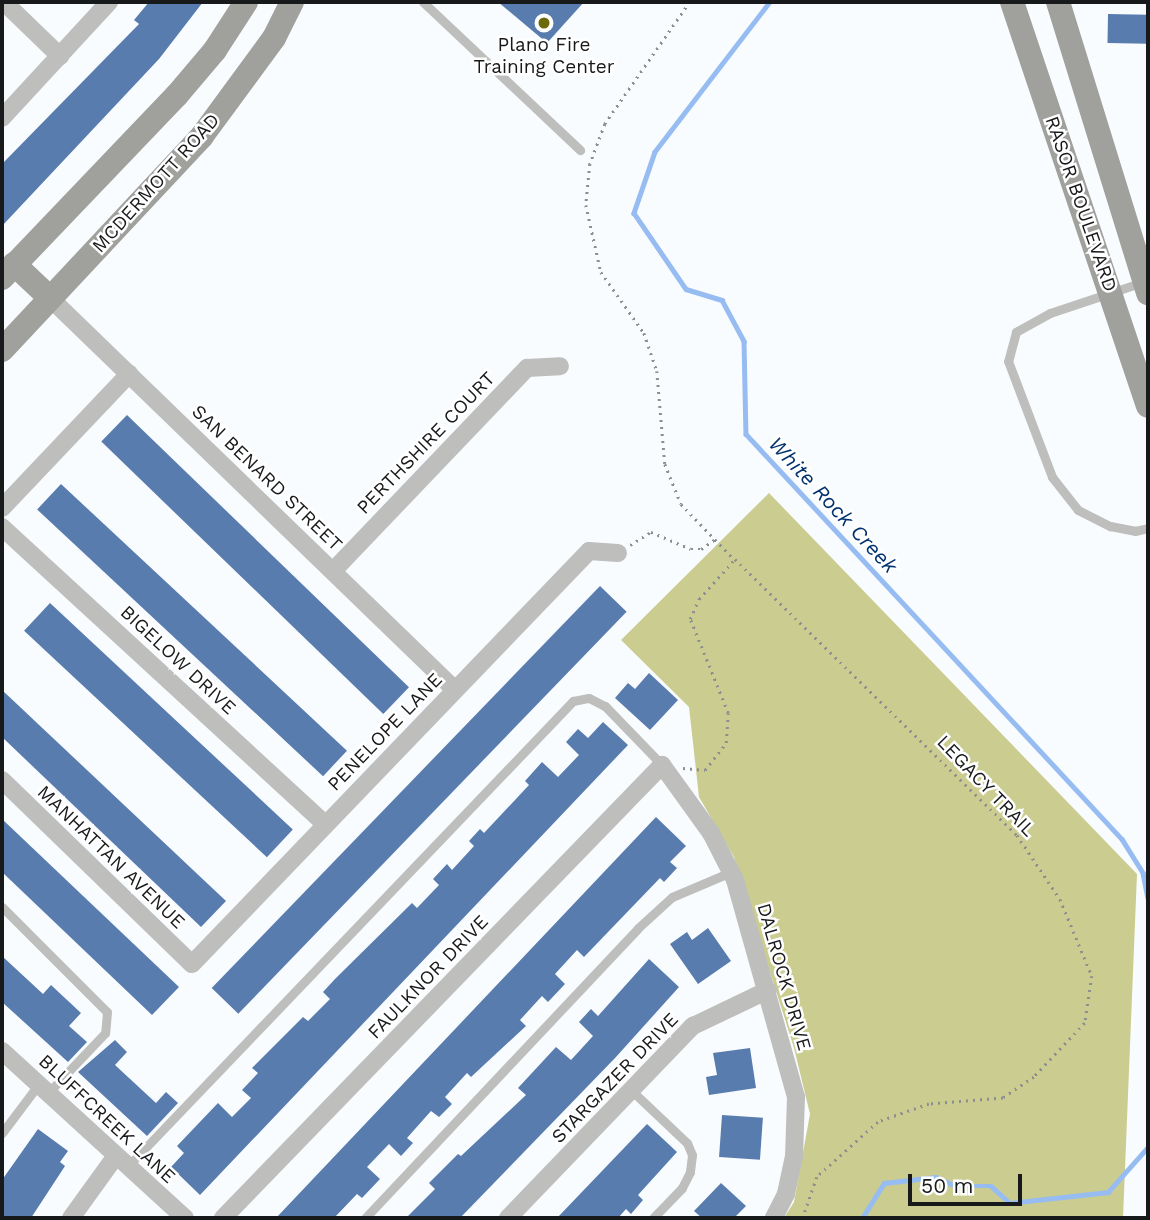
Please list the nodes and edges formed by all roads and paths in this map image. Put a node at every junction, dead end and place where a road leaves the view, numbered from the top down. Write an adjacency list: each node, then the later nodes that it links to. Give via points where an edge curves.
1 (4, 2): 9 (street)
2 (109, 2): 9 (street)
3 (246, 2): 12 (main road, via 215,50 177,94)
4 (292, 2): 15 (main road, MCDERMOTT ROAD, via 274,38 202,135)
5 (423, 2): 11 (lane)
6 (690, 2): 23 (path, LEGACY TRAIL, via 605,124 590,164 586,205 601,272 644,333 657,371 664,464 681,504)
7 (1012, 2): 14 (main road, RASOR BOULEVARD)
8 (1058, 2): 13 (main road, RASOR BOULEVARD)
9 (60, 56): 10 (street)
10 (2, 118)
11 (580, 149)
12 (6, 265): 15 (main road)
13 (1146, 287): 14 (lane)
14 (1110, 290): 19 (main road, RASOR BOULEVARD); 22 (lane, via 1016,332 1008,361 1052,477 1077,510 1110,526 1135,531)
15 (50, 298): 16 (main road, MCDERMOTT ROAD); 18 (street, SAN BENARD STREET)
16 (2, 350)
17 (559, 366): 26 (street, PERTHSHIRE COURT, via 527,368)
18 (129, 374): 20 (street); 26 (street, SAN BENARD STREET)
19 (1148, 406)
20 (2, 508)
21 (2, 527): 31 (street, BIGELOW DRIVE)
22 (1148, 528)
23 (714, 540): 24 (path, via 701,549 691,549 651,533); 25 (path, LEGACY TRAIL)
24 (618, 553): 27 (street, PENELOPE LANE, via 589,551)
25 (734, 559): 29 (path, via 699,599 690,619 728,713 726,743); 48 (path, LEGACY TRAIL, via 1017,835 1060,899 1092,976 1085,1023 1034,1077 1003,1098 929,1104 878,1122 817,1177)
26 (333, 571): 27 (street, SAN BENARD STREET)
27 (454, 689): 31 (street, PENELOPE LANE)
28 (662, 765): 32 (street, DALROCK DRIVE, via 711,833); 40 (lane, via 596,700 573,701); 43 (street, FAULKNOR DRIVE)
29 (705, 770)
30 (2, 780): 34 (street, MANHATTAN AVENUE)
31 (325, 824): 34 (street, PENELOPE LANE)
32 (731, 872): 35 (street, DALROCK DRIVE); 44 (lane, via 672,897 638,928)
33 (2, 907): 37 (lane, via 107,1012 105,1033)
34 (192, 964)
35 (768, 990): 38 (street, STARGAZER DRIVE, via 693,1026); 47 (street, DALROCK DRIVE, via 796,1097 794,1156 786,1194)
36 (2, 1051): 37 (street, BLUFFCREEK LANE)
37 (42, 1089): 39 (lane); 40 (street, BLUFFCREEK LANE)
38 (631, 1090): 45 (street, STARGAZER DRIVE); 46 (lane, via 687,1143 692,1155 682,1188)
39 (2, 1133)
40 (121, 1162): 41 (street); 42 (street, BLUFFCREEK LANE)
41 (71, 1218)
42 (185, 1218)
43 (223, 1218)
44 (365, 1218)
45 (508, 1218)
46 (653, 1218)
47 (774, 1218)
48 (803, 1218)

